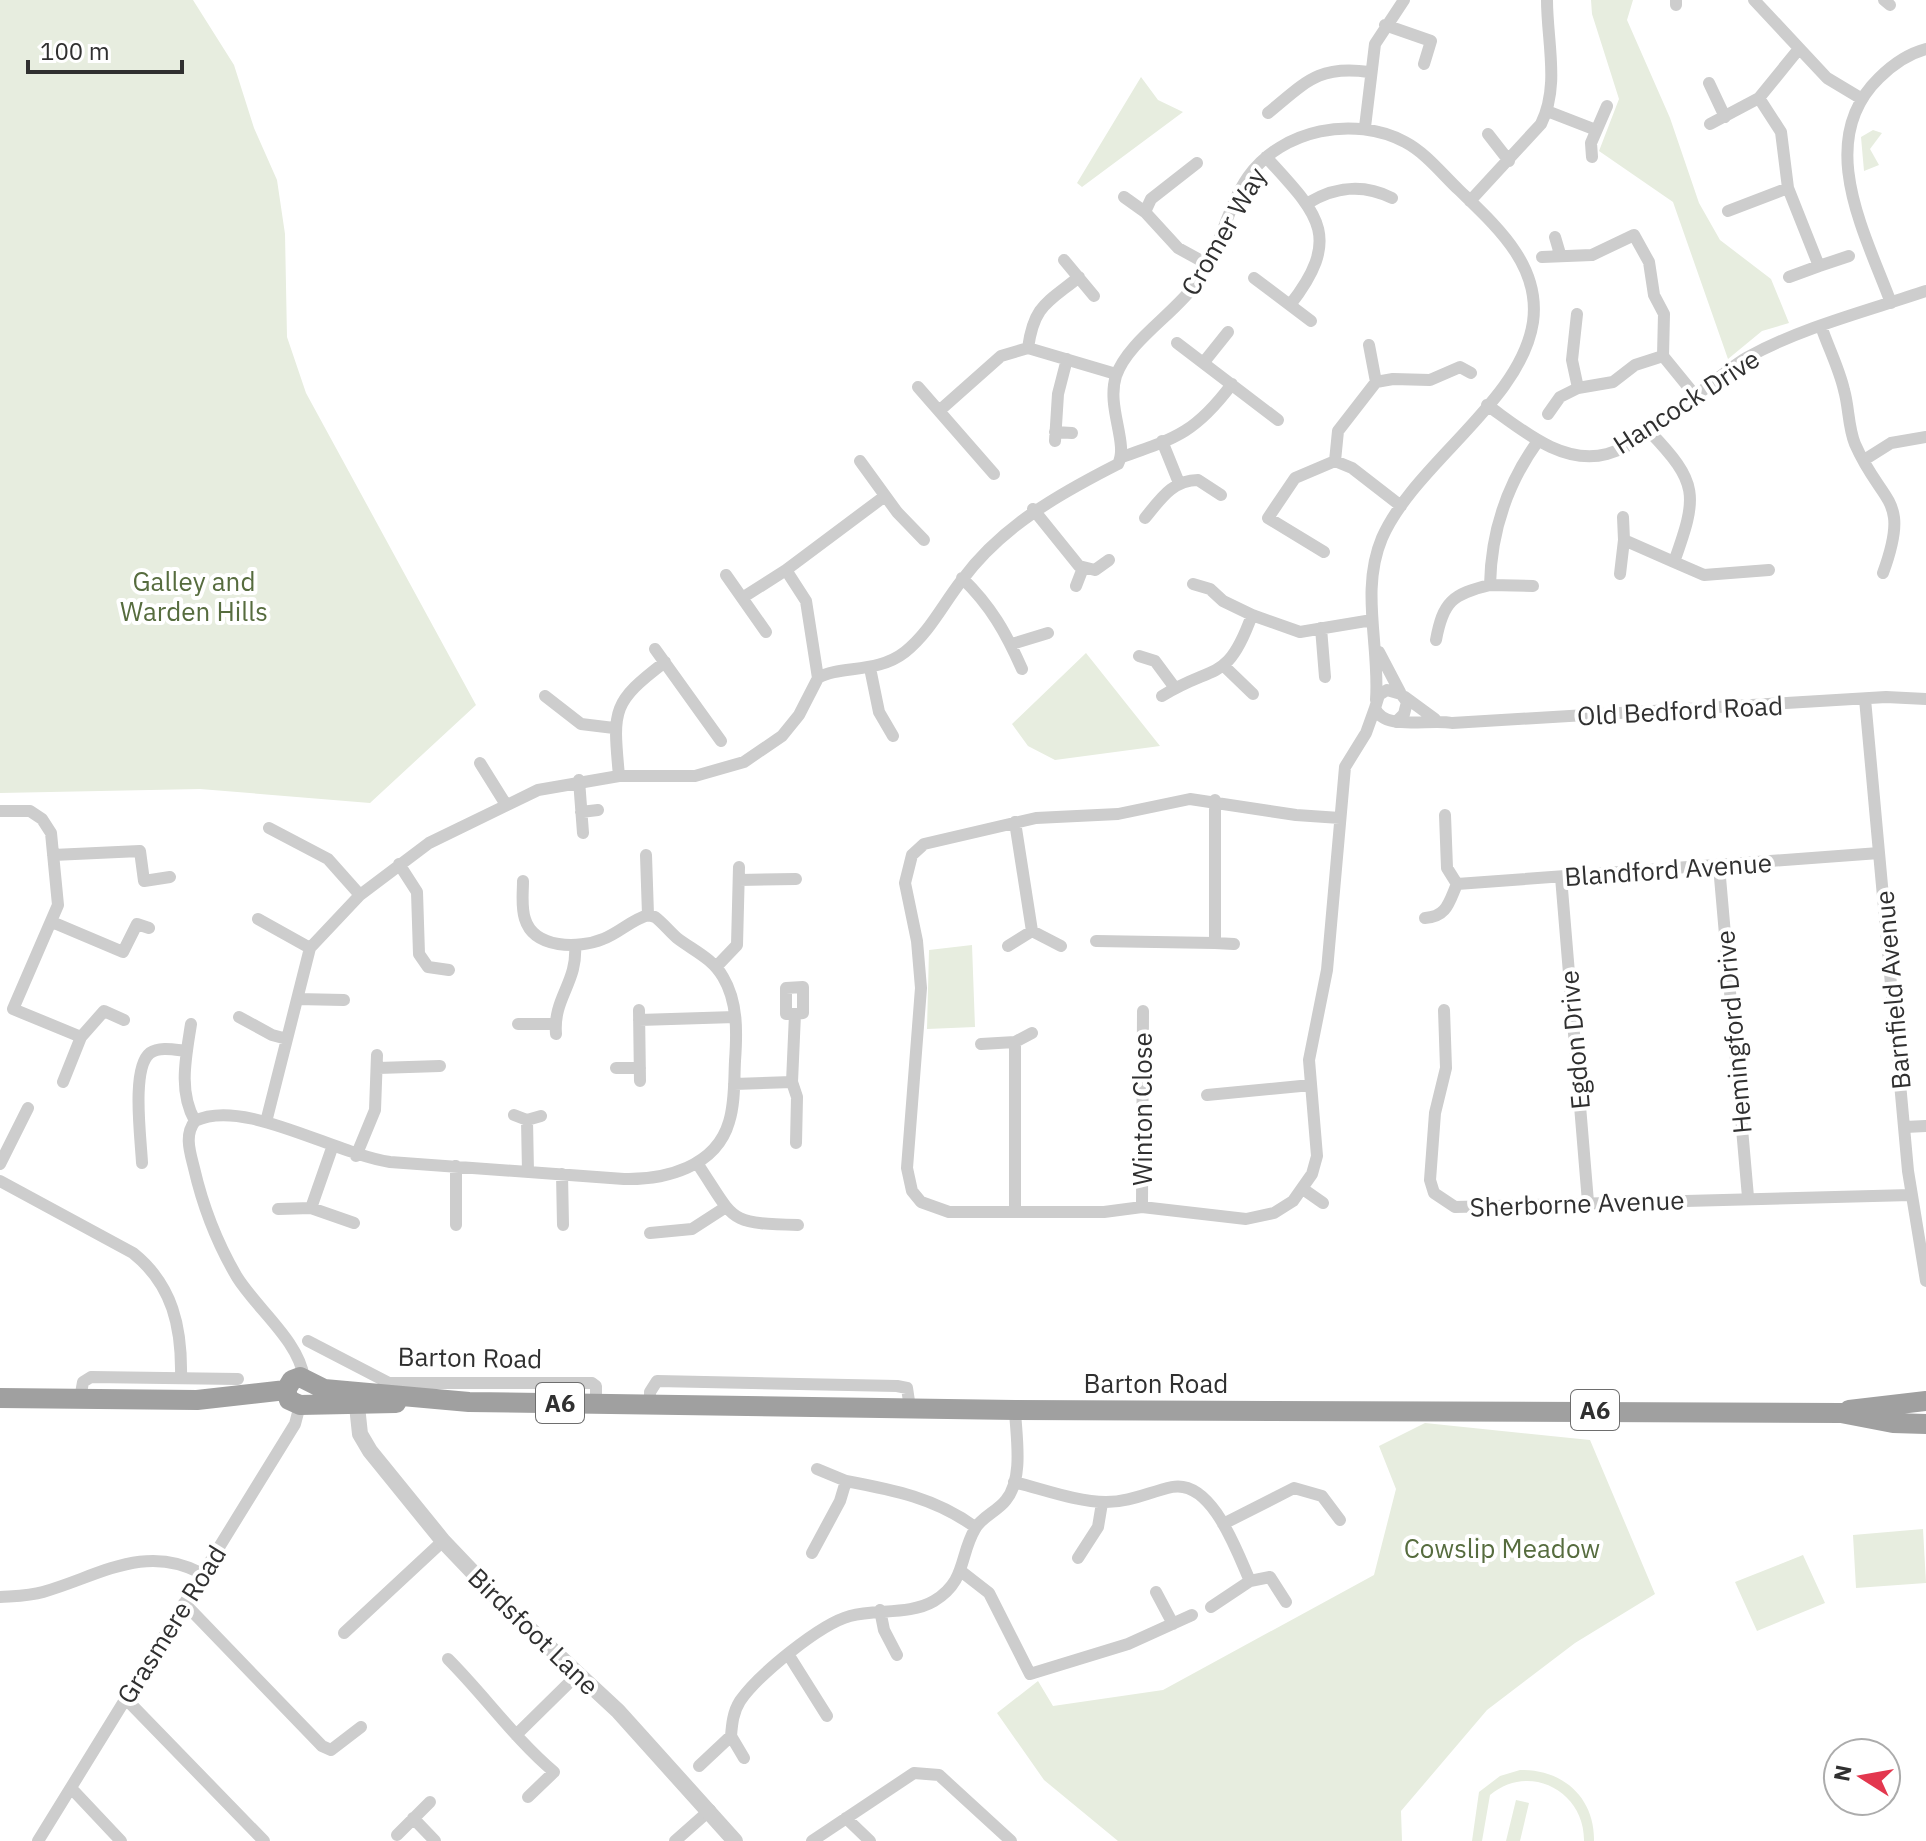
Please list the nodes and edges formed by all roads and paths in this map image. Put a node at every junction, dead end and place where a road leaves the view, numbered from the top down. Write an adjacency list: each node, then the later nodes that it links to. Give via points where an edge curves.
1 (1404, 0): 4 (street)
2 (1547, 0): 13 (street, via 1552,90)
3 (1754, 0): 6 (street)
4 (1385, 25): 7 (street, via 1431,41); 8 (street)
5 (1926, 49): 11 (street, via 1887,69)
6 (1798, 50): 10 (street); 11 (street, via 1827,78)
7 (1424, 64)
8 (1369, 72): 14 (street, via 1329,70); 17 (street)
9 (1709, 83): 15 (street)
10 (1759, 98): 15 (street); 24 (street, via 1781,132)
11 (1862, 99): 43 (street, via 1846,154 1850,189)
12 (1607, 106): 18 (street)
13 (1547, 111): 18 (street); 22 (street)
14 (1268, 113)
15 (1725, 117): 16 (street)
16 (1710, 124)
17 (1365, 127): 20 (street, Cromer Way, via 1326,129); 27 (street, Cromer Way, via 1405,142)
18 (1596, 130): 21 (street)
19 (1488, 134): 22 (street)
20 (1266, 157): 28 (street); 36 (street, Cromer Way, via 1236,197)
21 (1592, 157)
22 (1509, 161): 27 (street)
23 (1197, 163): 30 (street, via 1151,199)
24 (1788, 188): 29 (street); 37 (street)
25 (1124, 197): 30 (street)
26 (1392, 198): 28 (street, via 1345,187)
27 (1470, 201): 62 (street, Cromer Way, via 1507,238 1526,268 1534,315 1517,367)
28 (1308, 203): 44 (street, via 1318,224 1317,263)
29 (1728, 211)
30 (1145, 212): 36 (street, via 1178,248)
31 (1555, 237): 32 (street)
32 (1560, 254): 34 (street); 52 (street, via 1592,255 1634,235 1649,262 1654,295 1664,314)
33 (1849, 256): 37 (street)
34 (1542, 257)
35 (1064, 260): 38 (street)
36 (1209, 265): 56 (street, Cromer Way)
37 (1819, 266): 39 (street)
38 (1079, 277): 42 (street); 51 (street, via 1039,310)
39 (1789, 277)
40 (1254, 278): 44 (street)
41 (1926, 291): 43 (street, Hancock Drive)
42 (1094, 296)
43 (1891, 303): 47 (street, Hancock Drive)
44 (1290, 305): 46 (street)
45 (1577, 314): 60 (street, via 1572,360)
46 (1311, 321)
47 (1821, 326): 61 (street, Hancock Drive, via 1746,358); 72 (street)
48 (1228, 332): 54 (street)
49 (1177, 343): 54 (street)
50 (1369, 345): 57 (street)
51 (1028, 348): 53 (street); 63 (street, via 1001,356)
52 (1663, 356): 60 (street, via 1635,365 1613,382); 61 (street)
53 (1067, 359): 56 (street); 67 (street, via 1055,436)
54 (1204, 362): 58 (street)
55 (1471, 373): 57 (street, via 1460,367 1430,380)
56 (1116, 374): 71 (street, via 1112,406)
57 (1376, 382): 74 (street, via 1338,431)
58 (1232, 384): 65 (street); 69 (street, via 1208,416)
59 (918, 387): 63 (street)
60 (1578, 388): 64 (street, via 1560,397)
61 (1694, 394): 66 (street, Hancock Drive)
62 (1487, 405): 70 (street, Hancock Drive); 79 (street, Cromer Way)
63 (939, 411): 75 (street)
64 (1548, 414)
65 (1278, 420)
66 (1649, 431): 70 (street, Hancock Drive, via 1607,454 1568,454); 87 (street, via 1681,465 1689,490 1690,519)
67 (1072, 433)
68 (1926, 437): 72 (street, via 1891,443)
69 (1162, 441): 71 (street); 76 (street)
70 (1538, 441): 96 (street, via 1523,462 1499,519)
71 (1122, 457): 80 (street, via 1118,464)
72 (1864, 460): 91 (street, via 1895,518 1896,537)
73 (860, 461): 78 (street)
74 (1335, 461): 79 (street); 85 (street, via 1295,478 1268,518)
75 (994, 474)
76 (1179, 483): 77 (street, via 1198,480); 82 (street)
77 (1221, 495)
78 (885, 496): 83 (street); 89 (street)
79 (1401, 506): 101 (street, Cromer Way, via 1382,538 1371,574)
80 (1033, 509): 88 (street); 94 (street)
81 (1623, 517): 84 (street)
82 (1145, 518)
83 (924, 540)
84 (1624, 540): 87 (street); 92 (street)
85 (1324, 552)
86 (1109, 560): 88 (street, via 1095,570)
87 (1674, 562): 90 (street, via 1704,575)
88 (1083, 568): 97 (street)
89 (786, 570): 99 (street); 115 (street, via 806,601)
90 (1769, 570)
91 (1883, 573)
92 (1620, 574)
93 (726, 575): 99 (street)
94 (962, 578): 106 (street, via 987,602); 112 (street, via 926,633 902,654)
95 (1193, 584): 100 (street)
96 (1490, 585): 98 (street); 105 (street, via 1463,592 1450,602 1440,616)
97 (1076, 586)
98 (1533, 586)
99 (742, 598): 103 (street)
100 (1252, 615): 102 (street, via 1300,632); 111 (street)
101 (1372, 620): 102 (street); 107 (street, Cromer Way)
102 (1321, 628): 114 (street)
103 (766, 632)
104 (1048, 633): 106 (street)
105 (1436, 640)
106 (1012, 644): 113 (street)
107 (1376, 645): 120 (street, Cromer Way); 123 (street, Cromer Way)
108 (655, 649): 110 (street)
109 (1139, 656): 116 (street, via 1155,661)
110 (665, 662): 126 (street, via 624,697); 129 (street)
111 (1225, 667): 116 (street); 117 (street)
112 (870, 668): 115 (street); 128 (street, via 879,712)
113 (1022, 669)
114 (1325, 677)
115 (818, 678): 132 (street, via 782,736 744,762 695,776)
116 (1175, 688): 119 (street)
117 (1253, 694)
118 (545, 696): 126 (street, via 581,724)
119 (1162, 696)
120 (1403, 696): 123 (street, via 1387,690); 124 (street); 125 (street, via 1404,714)
121 (1865, 699): 122 (street, Old Bedford Road); 124 (street, Old Bedford Road, via 1452,723); 147 (street, Barnfield Avenue)
122 (1926, 699)
123 (1376, 704): 125 (street, via 1378,716); 127 (street)
124 (1435, 719): 125 (street, Old Bedford Road)
125 (1393, 722): 127 (street, Old Bedford Road)
126 (614, 728): 132 (street)
127 (1366, 733): 141 (street, via 1345,767)
128 (893, 736)
129 (721, 741)
130 (480, 763): 131 (street)
131 (489, 776): 134 (street); 136 (street)
132 (619, 776): 133 (street)
133 (579, 780): 136 (street); 139 (street)
134 (477, 785)
135 (1215, 800): 141 (street, via 1263,811); 142 (street); 167 (street)
136 (505, 803): 150 (street)
137 (598, 810): 139 (street)
138 (0, 811): 148 (street, via 30,811 42,819 51,833)
139 (581, 812): 144 (street)
140 (1445, 815): 158 (street, via 1447,868)
141 (1340, 818): 196 (street, via 1327,970 1313,1029)
142 (1015, 822): 165 (street); 225 (street, via 924,844 912,855 905,883 920,958 921,1017 907,1168 912,1191 935,1209)
143 (269, 828): 145 (street)
144 (583, 833)
145 (284, 837): 146 (street); 159 (street, via 328,859)
146 (277, 850)
147 (1879, 853): 151 (street, Blandford Avenue); 205 (street, Barnfield Avenue)
148 (53, 855): 154 (street, via 140,851 144,881); 162 (street, via 58,905)
149 (646, 855): 153 (street)
150 (399, 864): 159 (street); 174 (street, via 417,892 419,954 428,967)
151 (1719, 866): 155 (street, Blandford Avenue); 218 (street, Hemingford Drive)
152 (660, 869): 153 (street)
153 (646, 870): 160 (street)
154 (170, 877)
155 (1561, 877): 158 (street, Blandford Avenue); 219 (street, Egdon Drive)
156 (796, 879): 173 (street, via 739,873 737,945)
157 (523, 881): 169 (street, via 529,899 523,916 538,938)
158 (1457, 884): 161 (street, via 1445,911 1438,918)
159 (360, 895): 172 (street)
160 (648, 915): 169 (street, via 607,938); 173 (street)
161 (1425, 918)
162 (52, 922): 164 (street, via 123,952 137,924); 186 (street, via 13,1009)
163 (264, 926): 172 (street)
164 (149, 928)
165 (1032, 931): 170 (street); 171 (street)
166 (1096, 941): 167 (street)
167 (1215, 943): 168 (street)
168 (1234, 944)
169 (575, 945): 184 (street, via 577,966 561,998 555,1029)
170 (1008, 946)
171 (1061, 946)
172 (310, 948): 175 (street)
173 (716, 967): 181 (street, via 732,996)
174 (449, 970)
175 (297, 999): 176 (street); 187 (street)
176 (344, 1000)
177 (1444, 1010): 219 (street, Sherborne Avenue, via 1446,1068 1435,1113 1430,1180 1434,1193 1455,1207)
178 (1143, 1011): 222 (street, Winton Close)
179 (795, 1014): 194 (street)
180 (239, 1017): 187 (street)
181 (735, 1017): 192 (street, via 639,1015 640,1075); 195 (street)
182 (124, 1020): 186 (street, via 104,1011)
183 (191, 1024): 190 (street)
184 (518, 1024)
185 (1032, 1033): 188 (street)
186 (81, 1037): 193 (street)
187 (287, 1039): 203 (street)
188 (1015, 1042): 189 (street); 225 (street)
189 (981, 1044)
190 (187, 1051): 202 (street, via 185,1102); 209 (street, via 158,1050 144,1061 135,1146)
191 (440, 1066): 208 (street, via 378,1062 375,1110)
192 (616, 1068)
193 (63, 1082)
194 (792, 1082): 195 (street); 206 (street, via 797,1097)
195 (734, 1084): 210 (street, via 726,1132)
196 (1311, 1085): 197 (street); 216 (street, via 1317,1156)
197 (1207, 1095)
198 (28, 1108): 211 (street)
199 (514, 1115): 201 (street)
200 (541, 1116): 201 (street)
201 (527, 1120): 213 (street)
202 (195, 1121): 203 (street, via 230,1114); 235 (street, via 189,1143 209,1220 238,1278 295,1348)
203 (266, 1122): 207 (street)
204 (1926, 1126): 205 (street)
205 (1905, 1127): 217 (street, Barnfield Avenue)
206 (796, 1143)
207 (332, 1148): 208 (street); 223 (street)
208 (356, 1156): 212 (street)
209 (142, 1163)
210 (697, 1163): 214 (street, via 640,1179); 221 (street)
211 (0, 1164)
212 (456, 1166): 213 (street); 227 (street)
213 (528, 1172): 214 (street)
214 (562, 1174): 228 (street)
215 (0, 1181): 233 (street, via 149,1266 170,1298 180,1327)
216 (1303, 1189): 220 (street); 222 (street, via 1274,1213 1246,1219)
217 (1911, 1195): 218 (street, Sherborne Avenue); 231 (street, Barnfield Avenue)
218 (1748, 1197): 219 (street, Sherborne Avenue)
219 (1588, 1202)
220 (1323, 1203)
221 (726, 1207): 229 (street, via 749,1224); 230 (street, via 692,1229)
222 (1142, 1207): 225 (street)
223 (311, 1208): 224 (street); 226 (street)
224 (278, 1209)
225 (1015, 1211)
226 (354, 1223)
227 (456, 1225)
228 (563, 1225)
229 (798, 1225)
230 (650, 1233)
231 (1926, 1281)
232 (308, 1341): 242 (street, Barton Road, via 330,1360 389,1383 592,1383)
233 (181, 1377): 234 (street); 238 (street, via 91,1377 83,1382)
234 (238, 1379)
235 (307, 1380): 239 (highway, via 314,1393); 240 (highway, Barton Road / A6, via 324,1389)
236 (729, 1383): 243 (street, via 657,1381); 244 (street); 246 (street, via 897,1386 907,1388)
237 (0, 1398): 238 (highway, A6)
238 (80, 1399): 239 (highway, A6)
239 (298, 1399): 245 (highway, Barton Road / A6); 261 (street, Grasmere Road, via 295,1424)
240 (412, 1400): 242 (highway, Barton Road / A6); 245 (highway, Barton Road / A6)
241 (1926, 1401): 248 (highway, A6)
242 (596, 1403): 243 (highway, Barton Road / A6)
243 (650, 1403): 244 (highway, Barton Road / A6)
244 (728, 1405): 246 (highway, Barton Road / A6)
245 (357, 1406): 257 (street, Birdsfoot Lane, via 360,1434 370,1451)
246 (910, 1408): 247 (highway, Barton Road / A6)
247 (1015, 1410): 248 (highway, Barton Road / A6); 252 (street)
248 (1841, 1413): 249 (highway, A6)
249 (1926, 1424)
250 (817, 1469): 251 (street)
251 (846, 1481): 256 (street, via 938,1503); 258 (street)
252 (1014, 1482): 253 (street); 256 (street, via 1008,1499)
253 (1102, 1503): 255 (street, via 1131,1501 1176,1486 1202,1493); 259 (street, via 1098,1527)
254 (1340, 1520): 255 (street, via 1322,1496 1294,1488)
255 (1223, 1524): 262 (street)
256 (975, 1527): 260 (street)
257 (443, 1541): 271 (street); 275 (street, Birdsfoot Lane)
258 (812, 1553)
259 (1078, 1558)
260 (962, 1572): 268 (street, via 930,1603); 270 (street, via 989,1593 1030,1674 1128,1644)
261 (201, 1573): 264 (street, via 152,1558 122,1563 41,1593); 266 (street, Grasmere Road)
262 (1250, 1581): 265 (street, via 1270,1577); 267 (street)
263 (1156, 1592): 270 (street)
264 (0, 1597)
265 (1286, 1602)
266 (184, 1603): 276 (street, Grasmere Road); 278 (street, via 322,1746 331,1750)
267 (1211, 1607)
268 (880, 1610): 272 (street, via 847,1616); 273 (street)
269 (1192, 1615): 270 (street)
270 (1173, 1624)
271 (344, 1633)
272 (788, 1654): 277 (street); 280 (street, via 740,1701)
273 (897, 1655)
274 (448, 1659): 279 (street)
275 (578, 1674): 279 (street); 286 (street, Birdsfoot Lane)
276 (125, 1698): 283 (street, Grasmere Road); 293 (street)
277 (827, 1716)
278 (361, 1727)
279 (516, 1735): 284 (street, via 554,1772)
280 (731, 1736): 281 (street); 282 (street)
281 (744, 1758)
282 (699, 1766)
283 (71, 1788): 291 (street, Grasmere Road); 292 (street)
284 (528, 1797)
285 (430, 1802): 287 (street)
286 (710, 1810): 295 (street); 296 (street, Birdsfoot Lane)
287 (413, 1818): 289 (street); 294 (street)
288 (846, 1818): 290 (street, via 914,1773 939,1775); 297 (street); 298 (street)
289 (397, 1835)
290 (1002, 1838)
291 (38, 1841)
292 (121, 1841)
293 (264, 1841)
294 (435, 1841)
295 (675, 1841)
296 (734, 1841)
297 (812, 1841)
298 (870, 1841)

